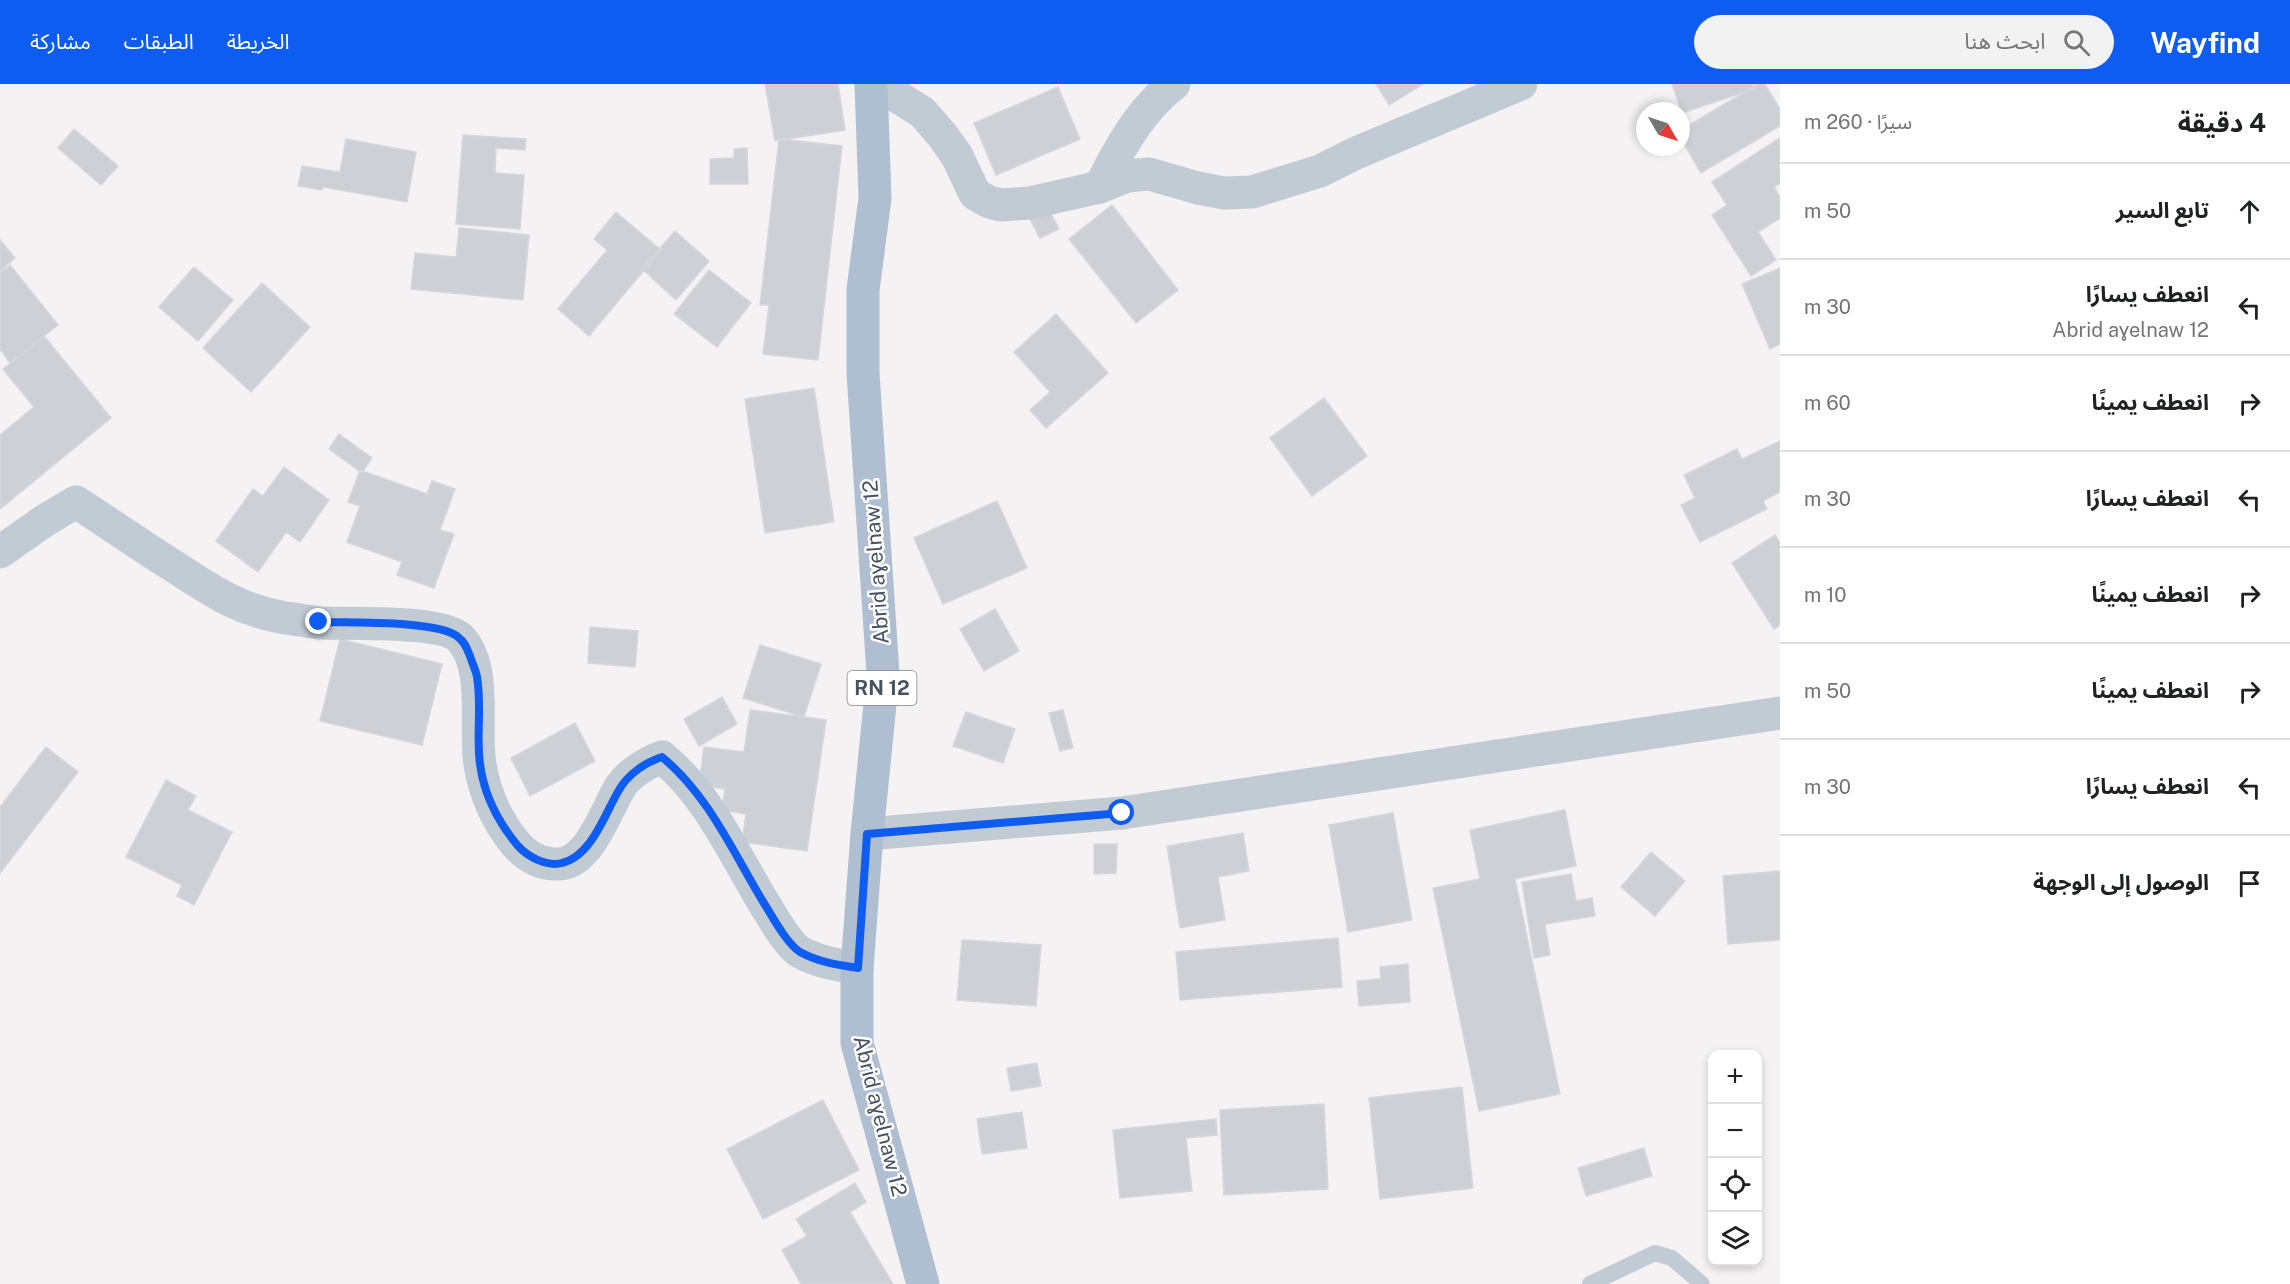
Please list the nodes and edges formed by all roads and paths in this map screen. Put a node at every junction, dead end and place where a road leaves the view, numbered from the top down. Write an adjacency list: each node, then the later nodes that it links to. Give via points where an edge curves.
1 (871, 84): 8 (main road, Abrid aɣelnaw 12 / RN 12, via 875,198 863,290 862,374 883,674)
2 (877, 84): 5 (street, via 922,112 957,156 975,194 988,202 1029,203)
3 (1174, 84): 5 (street, via 1161,94 1122,143)
4 (1521, 84): 5 (street, via 1320,171 1252,192 1224,193 1149,174 1127,176)
5 (1100, 187)
6 (0, 552): 9 (street, via 76,502 223,598 263,613 319,622 436,628 458,636 477,676 480,764 485,787 497,818 521,850 536,861 559,864 572,860 598,831 620,788 644,765 662,757 707,805 778,925 798,951 826,963)
7 (1780, 713): 8 (street, via 1122,813)
8 (867, 834): 9 (main road, Abrid aɣelnaw 12 / RN 12)
9 (858, 968): 10 (main road, Abrid aɣelnaw 12 / RN 12, via 858,1042)
10 (923, 1284)
11 (1590, 1284): 12 (lane, via 1655,1253 1672,1258)
12 (1702, 1284)

